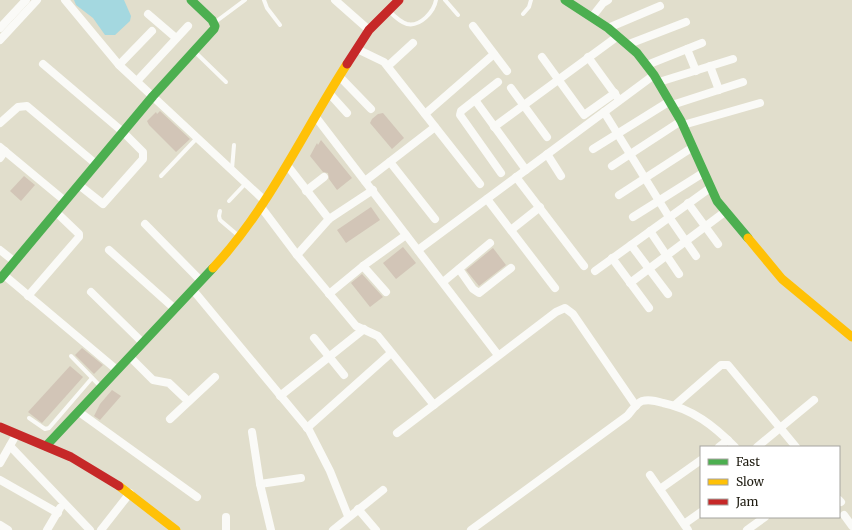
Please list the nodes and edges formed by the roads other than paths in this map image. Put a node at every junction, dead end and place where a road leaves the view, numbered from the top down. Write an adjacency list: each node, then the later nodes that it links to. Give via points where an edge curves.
1 (26, 0): 25 (street)
2 (37, 0): 31 (street)
3 (65, 0): 43 (street)
4 (191, 0): 21 (street)
5 (244, 0): 21 (lane)
6 (264, 0): 22 (lane)
7 (335, 0): 27 (street)
8 (399, 0): 15 (street)
9 (436, 0): 15 (lane, via 431,12 412,24 400,21)
10 (445, 0): 18 (lane)
11 (531, 0): 17 (lane)
12 (565, 0): 19 (street)
13 (608, 0): 19 (street, via 603,2)
14 (660, 6): 26 (street)
15 (388, 11): 27 (street)
16 (148, 14): 30 (street)
17 (523, 14)
18 (458, 15)
19 (592, 17): 26 (street)
20 (686, 22): 34 (street)
21 (214, 23): 37 (street, via 214,29)
22 (280, 25)
23 (188, 26): 30 (street)
24 (473, 26): 38 (street)
25 (0, 28)
26 (608, 28): 29 (street)
27 (370, 30): 35 (street)
28 (152, 31): 43 (street)
29 (618, 36): 34 (street); 40 (street)
30 (176, 38): 52 (street)
31 (0, 40)
32 (413, 43): 45 (street)
33 (702, 43): 36 (street)
34 (630, 44): 44 (street)
35 (357, 49): 45 (street, via 380,59); 49 (street)
36 (687, 49): 44 (street); 48 (street)
37 (194, 50): 53 (lane); 59 (street)
38 (494, 54): 47 (street); 68 (street)
39 (542, 57): 51 (street)
40 (588, 57): 51 (street); 60 (street)
41 (733, 59): 46 (street)
42 (43, 64): 74 (street)
43 (119, 65): 52 (street)
44 (646, 65): 50 (street)
45 (388, 66): 68 (street)
46 (710, 66): 48 (street); 57 (street)
47 (507, 71)
48 (696, 71): 50 (street)
49 (338, 76): 58 (street); 65 (street)
50 (656, 78): 60 (street); 62 (street)
51 (557, 80): 60 (street, via 584,116); 64 (street)
52 (137, 81): 59 (street)
53 (226, 82)
54 (498, 82): 61 (street)
55 (743, 82): 57 (street)
56 (511, 88): 64 (street)
57 (719, 90): 62 (street)
58 (329, 93): 67 (street); 69 (street)
59 (153, 96): 74 (street); 77 (street)
60 (617, 97): 66 (street)
61 (475, 100): 73 (street); 90 (street, via 461,111 460,115)
62 (671, 103): 71 (street); 75 (street)
63 (760, 103): 71 (street)
64 (523, 105): 73 (street); 76 (street)
65 (371, 109)
66 (604, 112): 75 (street); 82 (street)
67 (347, 113)
68 (425, 114): 72 (street)
69 (316, 116): 86 (street); 97 (street)
70 (0, 123): 85 (street, via 18,107 27,106)
71 (682, 123): 79 (street); 83 (street)
72 (435, 127): 84 (street); 99 (street)
73 (494, 127): 89 (street)
74 (123, 132): 85 (street); 100 (street, via 144,156 129,175 103,204)
75 (617, 133): 80 (street); 83 (street)
76 (547, 137)
77 (198, 138): 88 (street); 92 (lane)
78 (234, 145): 88 (lane)
79 (693, 147): 91 (street); 96 (street)
80 (593, 149)
81 (2, 152): 107 (street)
82 (547, 154): 89 (street); 93 (street)
83 (631, 154): 87 (street); 96 (street)
84 (390, 162): 97 (street); 117 (street)
85 (96, 164): 100 (street)
86 (287, 165): 103 (street); 110 (street)
87 (612, 166)
88 (232, 170): 98 (street)
89 (526, 170): 95 (street)
90 (501, 173)
91 (702, 173): 101 (street); 106 (street)
92 (161, 176)
93 (561, 176)
94 (324, 177): 103 (street)
95 (516, 177): 105 (street); 111 (street)
96 (645, 178): 104 (street); 106 (street)
97 (365, 181): 102 (street)
98 (246, 183): 108 (lane); 110 (street)
99 (480, 184)
100 (79, 185): 107 (street)
101 (710, 188): 109 (street); 113 (street)
102 (373, 190): 118 (street); 123 (street)
103 (306, 191): 118 (street)
104 (619, 195)
105 (487, 199): 121 (street); 131 (street)
106 (659, 200): 115 (street); 116 (street)
107 (65, 201): 114 (street)
108 (229, 201)
109 (688, 203): 116 (street); 120 (street)
110 (263, 204): 124 (street); 132 (street)
111 (540, 208): 121 (street); 138 (street)
112 (220, 211): 124 (lane, via 220,220)
113 (726, 211): 120 (street); 158 (street, via 782,279)
114 (56, 212): 136 (street); 154 (street, via 79,234 79,237)
115 (633, 217)
116 (669, 217): 122 (street); 125 (street)
117 (435, 219)
118 (329, 220): 132 (street)
119 (145, 224): 145 (street)
120 (705, 227): 125 (street); 127 (street)
121 (511, 230): 148 (street)
122 (650, 231): 128 (street); 133 (street)
123 (406, 235): 131 (street); 137 (street)
124 (240, 238): 145 (street)
125 (686, 241): 133 (street); 134 (street)
126 (490, 244): 141 (street)
127 (718, 244)
128 (631, 245): 135 (street); 140 (street)
129 (0, 250): 136 (street)
130 (109, 250): 156 (street)
131 (418, 250): 146 (street)
132 (297, 255): 152 (street)
133 (667, 255): 140 (street); 143 (street)
134 (696, 256)
135 (612, 258): 142 (street); 147 (street)
136 (15, 262): 144 (street)
137 (363, 266): 151 (street); 152 (street)
138 (584, 266)
139 (511, 268): 141 (street, via 479,293 476,293)
140 (649, 269): 147 (street); 153 (street)
141 (459, 270): 146 (street)
142 (595, 271)
143 (679, 274)
144 (2, 277): 154 (street)
145 (201, 281): 149 (street)
146 (443, 282): 162 (street)
147 (630, 283): 155 (street)
148 (555, 288)
149 (193, 290): 156 (street); 171 (street)
150 (92, 292): 160 (street)
151 (386, 292)
152 (329, 294): 157 (street, via 356,326)
153 (668, 294)
154 (28, 296): 166 (street)
155 (648, 308)
156 (174, 309): 160 (street)
157 (364, 329): 161 (street, via 378,336); 165 (street)
158 (852, 337)
159 (314, 338): 165 (street)
160 (143, 343): 164 (street)
161 (392, 353): 175 (street); 182 (street)
162 (498, 355): 175 (street); 177 (street, via 565,308 573,314)
163 (71, 356): 169 (lane)
164 (130, 357): 166 (street); 173 (street, via 153,380 169,383)
165 (329, 357): 167 (street); 171 (street)
166 (118, 370): 170 (street)
167 (344, 375)
168 (215, 377): 173 (street)
169 (92, 378): 170 (lane); 174 (lane)
170 (102, 387): 178 (street)
171 (280, 396): 182 (street)
172 (814, 400): 183 (street)
173 (188, 401): 180 (street)
174 (69, 405): 178 (lane); 179 (lane, via 49,428 45,429)
175 (434, 405): 185 (street)
176 (675, 405): 177 (street, via 650,400); 183 (street, via 725,364 732,368); 187 (street, via 701,417)
177 (636, 406): 224 (street, via 627,416)
178 (79, 412): 189 (street); 203 (street)
179 (29, 418)
180 (170, 419)
181 (0, 427): 186 (street)
182 (307, 428): 209 (street, via 330,471)
183 (780, 428): 192 (street); 193 (street)
184 (252, 432): 199 (street)
185 (397, 433)
186 (16, 435): 188 (street); 189 (street)
187 (728, 440): 190 (street); 191 (street)
188 (10, 446): 195 (street); 204 (street)
189 (46, 446): 202 (street, via 92,468)
190 (720, 446)
191 (735, 446)
192 (758, 446)
193 (795, 446)
194 (700, 461): 200 (street)
195 (0, 463)
196 (650, 475): 200 (street)
197 (301, 478): 199 (street)
198 (0, 480): 206 (street)
199 (260, 484): 221 (street)
200 (660, 489): 214 (street)
201 (383, 490): 205 (street)
202 (130, 493): 218 (street); 219 (street)
203 (197, 497)
204 (64, 501): 206 (street); 217 (street)
205 (358, 509): 209 (street); 223 (street)
206 (58, 512): 216 (street)
207 (700, 513): 214 (street)
208 (844, 515): 213 (street)
209 (348, 516): 222 (street)
210 (226, 517): 220 (street)
211 (764, 518): 225 (street)
212 (0, 525): 215 (street)
213 (852, 526)
214 (686, 527)
215 (8, 530)
216 (47, 530)
217 (90, 530)
218 (101, 530)
219 (176, 530)
220 (226, 530)
221 (271, 530)
222 (333, 530)
223 (376, 530)
224 (471, 530)
225 (747, 530)

